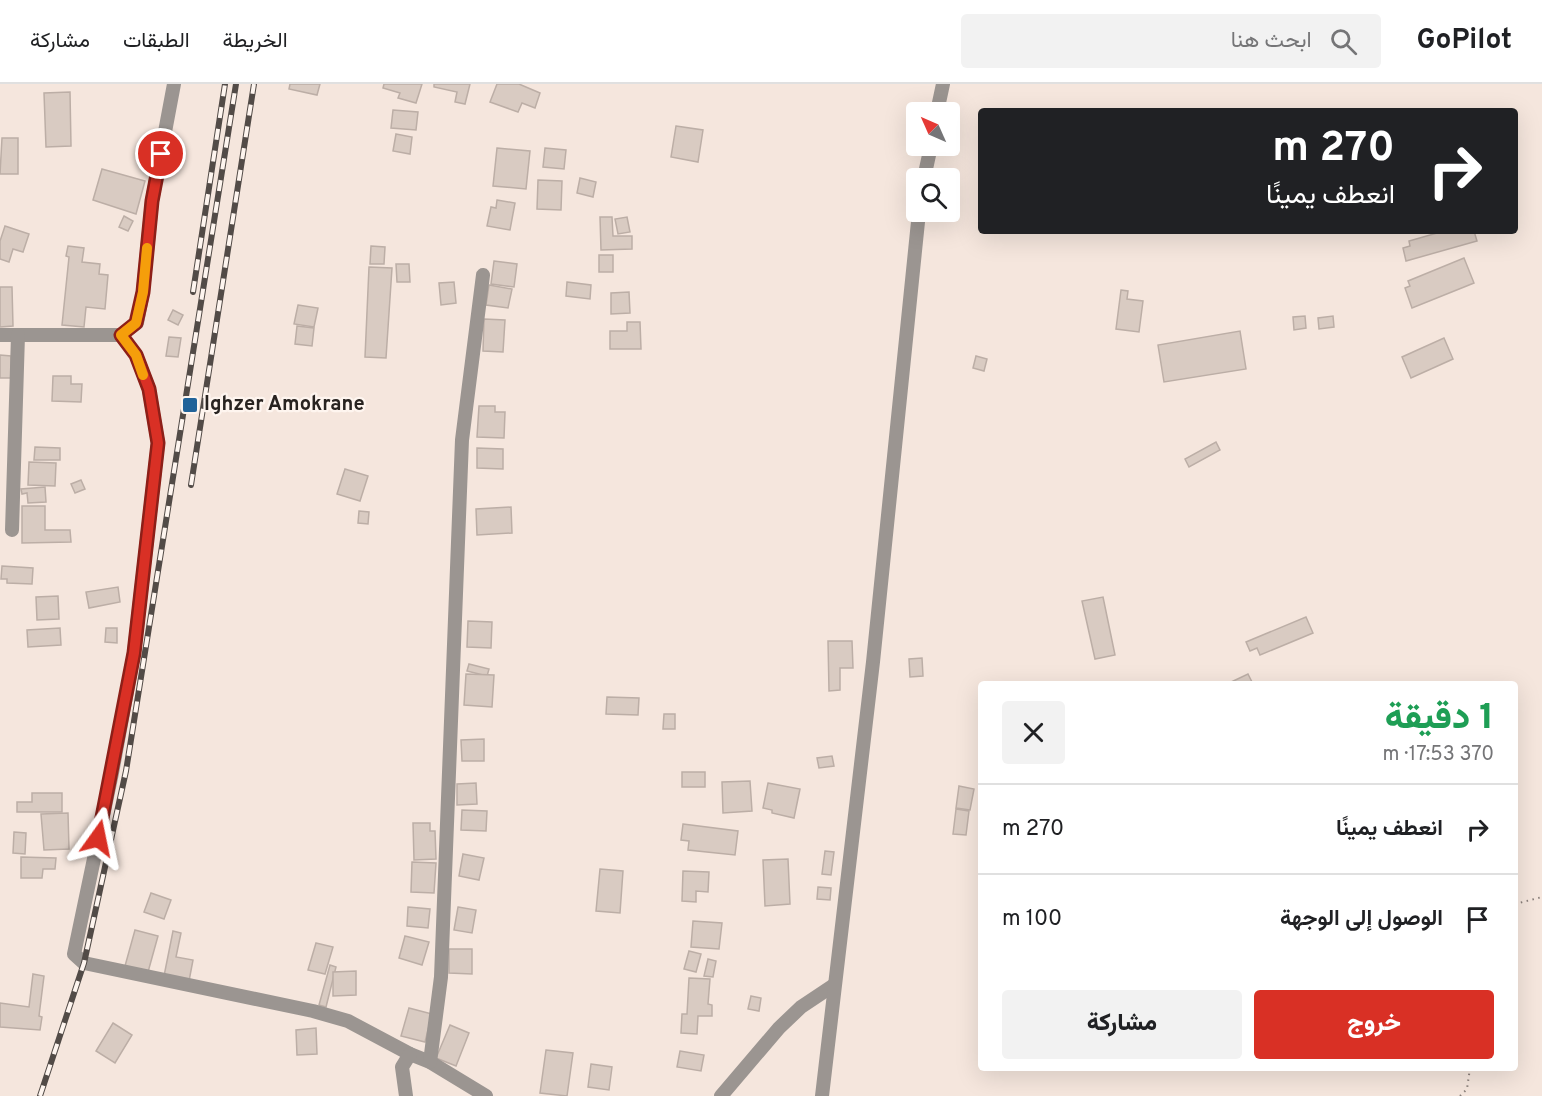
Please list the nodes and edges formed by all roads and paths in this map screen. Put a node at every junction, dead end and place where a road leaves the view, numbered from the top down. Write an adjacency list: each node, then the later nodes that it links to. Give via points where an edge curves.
1 (174, 84): 8 (street, via 152,201 141,302 136,323)
2 (943, 84): 3 (street)
3 (939, 102)
4 (918, 222): 12 (street, via 873,662)
5 (483, 275): 14 (street, via 462,440 441,976)
6 (0, 334): 7 (street)
7 (18, 335): 8 (street); 9 (street)
8 (121, 335): 13 (street, via 136,355 149,389 158,443 134,653 74,954 84,963 348,1021)
9 (12, 530)
10 (1542, 897): 11 (path)
11 (1518, 903)
12 (834, 985): 18 (street, via 779,1028); 19 (street)
13 (410, 1054): 14 (street); 16 (street, via 402,1067)
14 (430, 1062): 17 (street)
15 (1470, 1071): 20 (path, via 1467,1089)
16 (406, 1096)
17 (486, 1096)
18 (721, 1096)
19 (822, 1096)
20 (1460, 1096)

